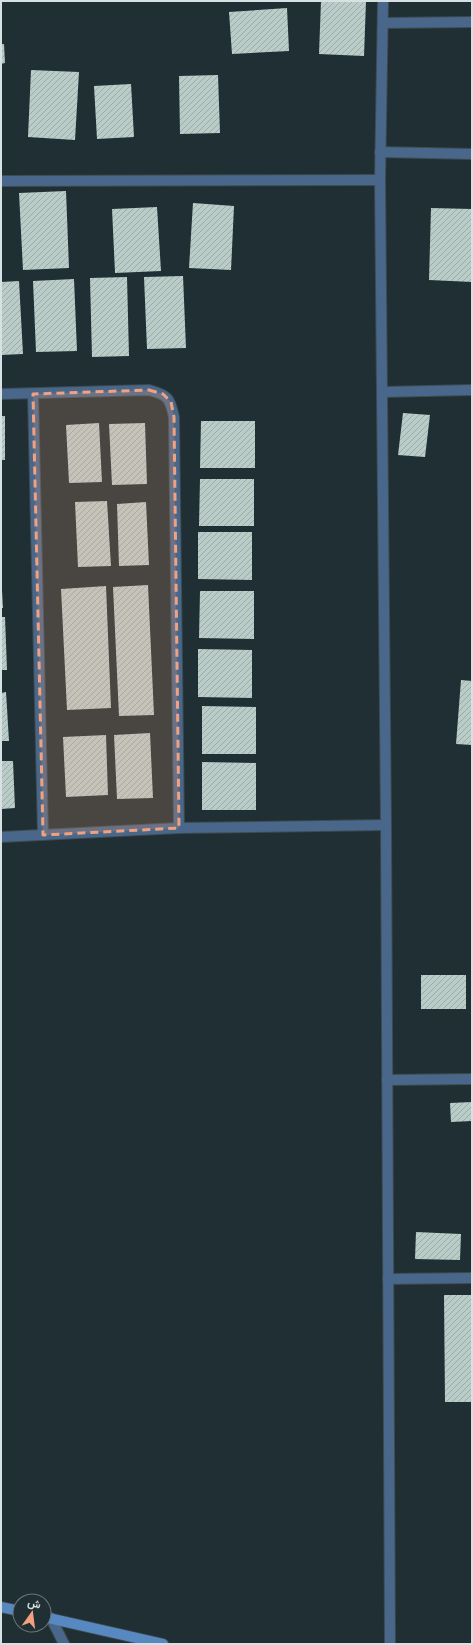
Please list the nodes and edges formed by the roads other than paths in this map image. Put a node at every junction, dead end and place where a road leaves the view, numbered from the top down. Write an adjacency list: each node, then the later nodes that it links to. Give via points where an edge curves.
1 (383, 1): 3 (street)
2 (472, 22): 3 (street)
3 (383, 23): 4 (street)
4 (380, 152): 5 (street); 6 (street)
5 (472, 154)
6 (380, 180): 7 (street); 9 (street)
7 (1, 181)
8 (472, 390): 9 (street)
9 (382, 392): 12 (street)
10 (1, 394): 11 (street)
11 (33, 394): 13 (street, via 149,390 163,394 171,402 174,417); 14 (street)
12 (386, 825): 13 (street); 17 (street)
13 (179, 828): 14 (street)
14 (43, 835): 15 (street)
15 (1, 837)
16 (472, 1079): 17 (street)
17 (387, 1080): 19 (street)
18 (472, 1278): 19 (street)
19 (388, 1279): 26 (street)
20 (1, 1607): 21 (street)
21 (12, 1609)
22 (52, 1618): 25 (street)
23 (52, 1624): 24 (street)
24 (64, 1644)
25 (163, 1644)
26 (390, 1644)

